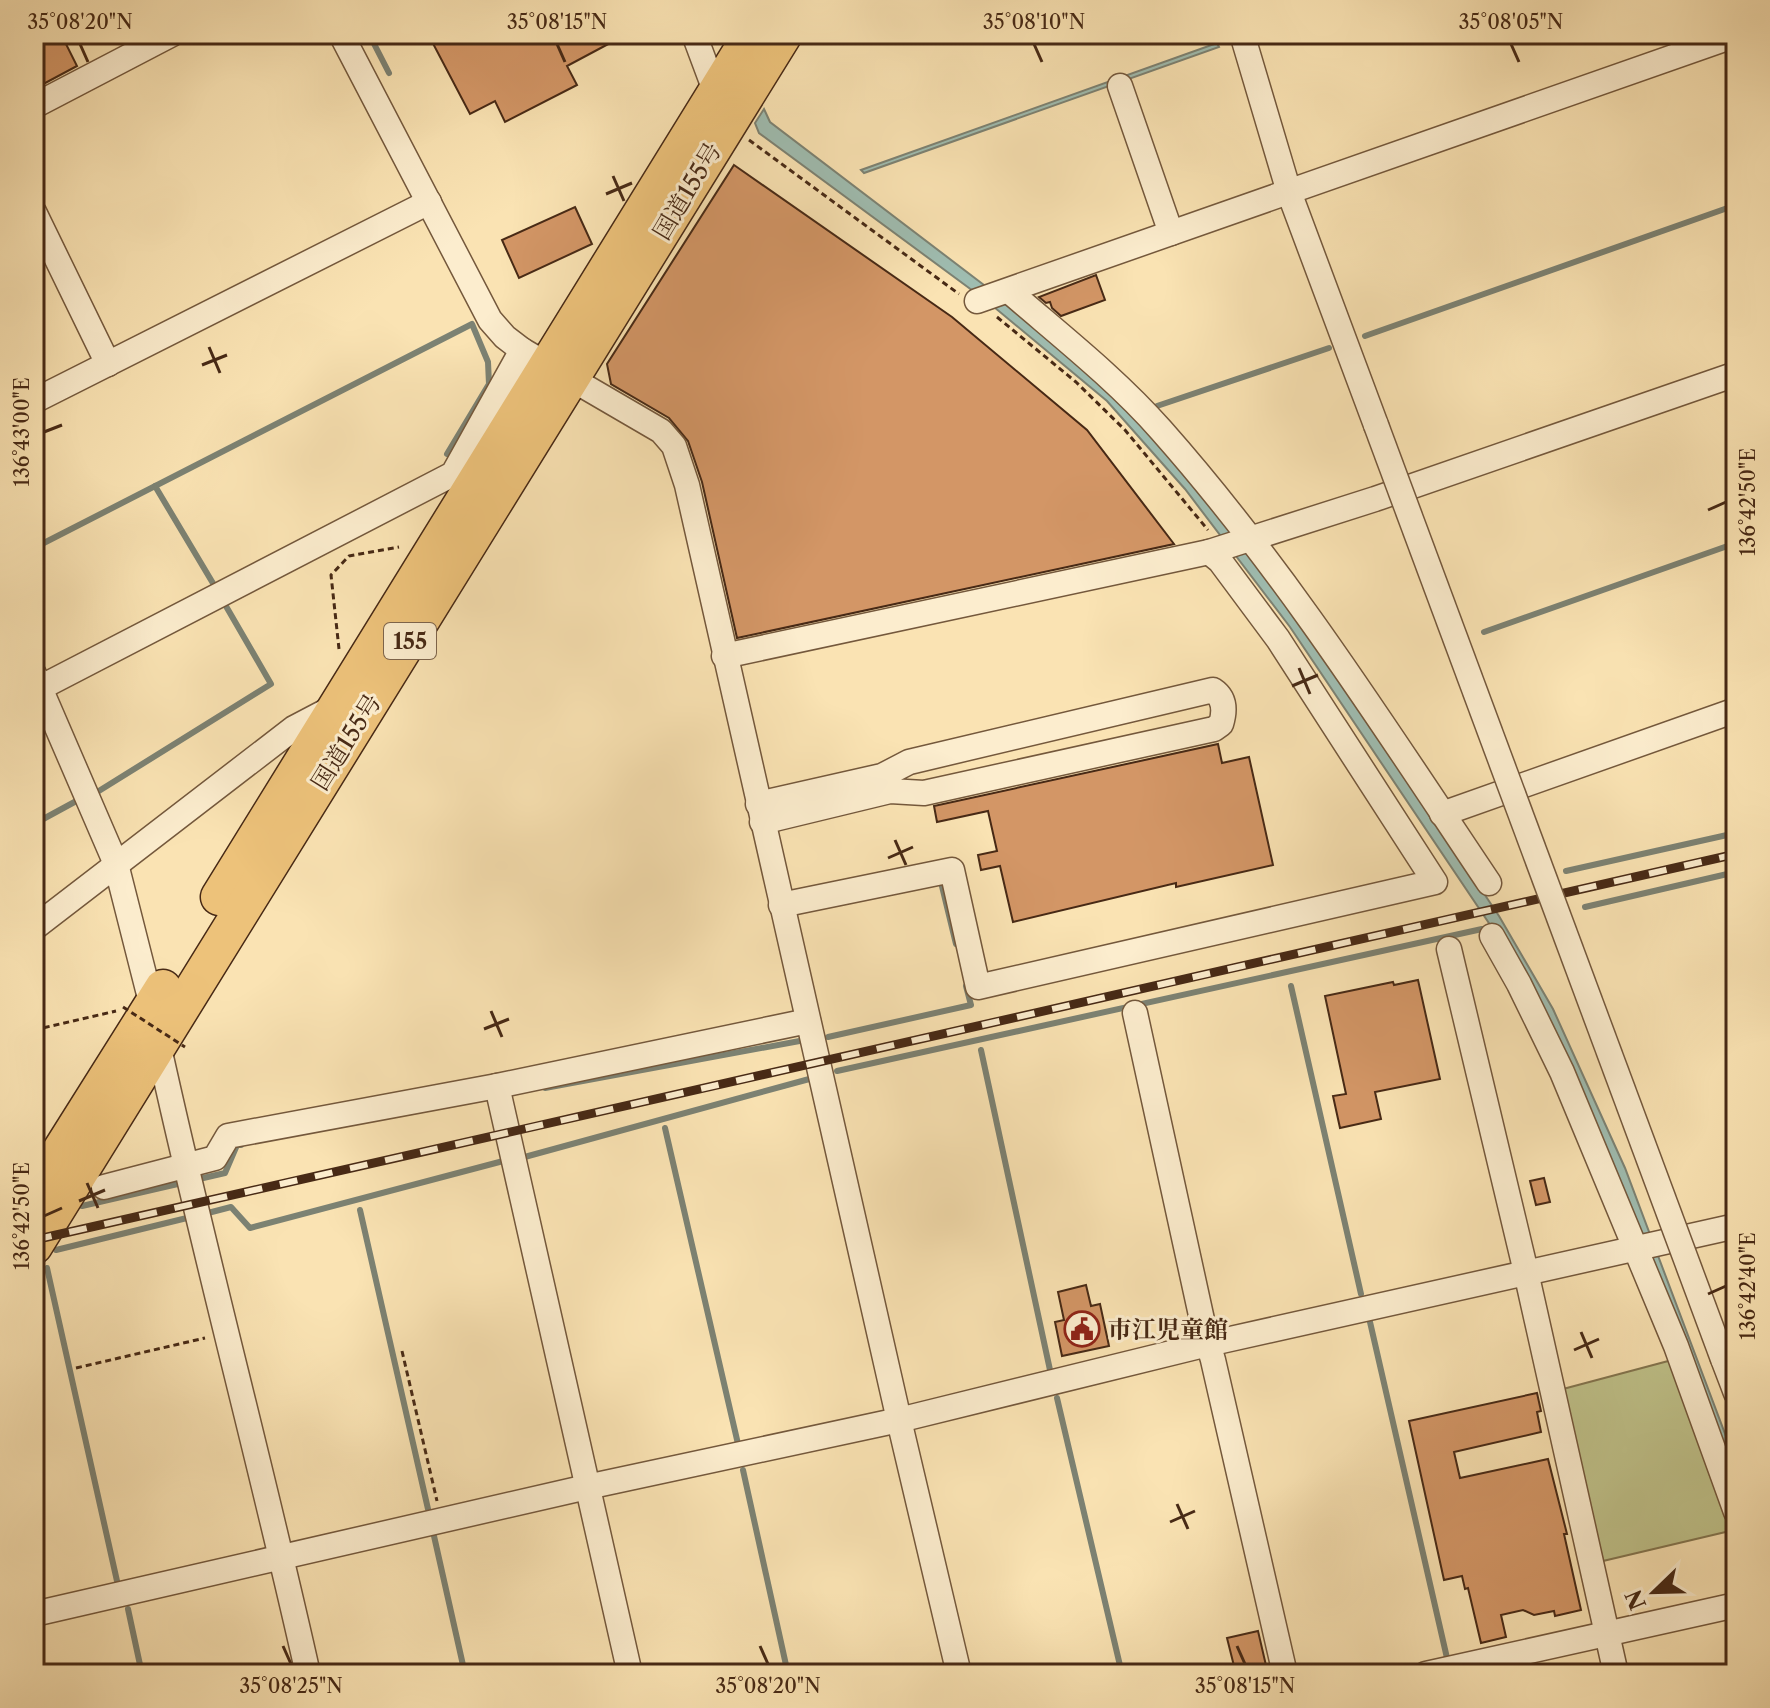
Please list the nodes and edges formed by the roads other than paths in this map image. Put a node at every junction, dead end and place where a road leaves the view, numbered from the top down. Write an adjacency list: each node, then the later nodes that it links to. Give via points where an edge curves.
1 (172, 34): 10 (street)
2 (341, 34): 12 (street)
3 (694, 34): 9 (street)
4 (752, 34): 9 (highway, 国道155号 / 155)
5 (784, 34): 16 (highway, 国道155号 / 155)
6 (1242, 34): 11 (street)
7 (1736, 35): 11 (street)
8 (1120, 86): 14 (street)
9 (716, 93): 16 (highway, 国道155号 / 155)
10 (34, 106)
11 (1289, 192): 14 (street); 46 (street, bridge)
12 (429, 202): 15 (street); 16 (street, via 490,320 505,337)
13 (34, 212): 15 (street)
14 (1171, 233): 19 (street, via 992,296 1093,363 1160,428)
15 (108, 364): 18 (street)
16 (547, 365): 21 (street, via 661,431 674,446); 22 (street, via 453,474); 23 (highway, 国道155号 / 155); 36 (highway, 国道155号 / 155)
17 (1736, 374): 19 (street)
18 (34, 401)
19 (1250, 540): 20 (street); 26 (street, via 1296,597)
20 (1209, 552): 21 (street); 29 (street, via 1278,639 1435,882 978,987 952,870)
21 (724, 656): 25 (street)
22 (36, 684): 27 (street)
23 (336, 706): 27 (street, via 294,728); 33 (highway, 国道155号 / 155)
24 (1736, 710): 26 (street)
25 (760, 813): 25 (street, via 882,776 909,762 1213,690 1223,702 1225,713 1214,729 924,793 890,791); 29 (street)
26 (1442, 814): 28 (street)
27 (116, 864): 30 (street); 33 (street)
28 (1489, 883)
29 (781, 905): 35 (street)
30 (34, 928)
31 (1492, 936): 43 (street)
32 (1449, 949): 44 (street)
33 (137, 1006): 40 (highway, 国道155号 / 155)
34 (1135, 1013): 45 (street)
35 (808, 1021): 37 (street); 47 (street)
36 (171, 1045): 38 (street); 42 (highway, 国道155号 / 155)
37 (497, 1086): 38 (street, via 228,1136 215,1158); 48 (street)
38 (185, 1167): 39 (street); 50 (street)
39 (104, 1187)
40 (34, 1193)
41 (1736, 1226): 43 (street)
42 (34, 1246)
43 (1643, 1247): 44 (street); 49 (street)
44 (1526, 1272): 45 (street); 53 (street)
45 (1208, 1344): 47 (street); 57 (street)
46 (1736, 1393)
47 (899, 1420): 48 (street); 56 (street)
48 (587, 1487): 50 (street); 55 (street)
49 (1736, 1512)
50 (281, 1556): 52 (street); 54 (street)
51 (1736, 1605): 53 (street)
52 (34, 1614)
53 (1606, 1634): 58 (street); 59 (street)
54 (308, 1674)
55 (630, 1674)
56 (959, 1674)
57 (1285, 1674)
58 (1426, 1674)
59 (1616, 1674)

